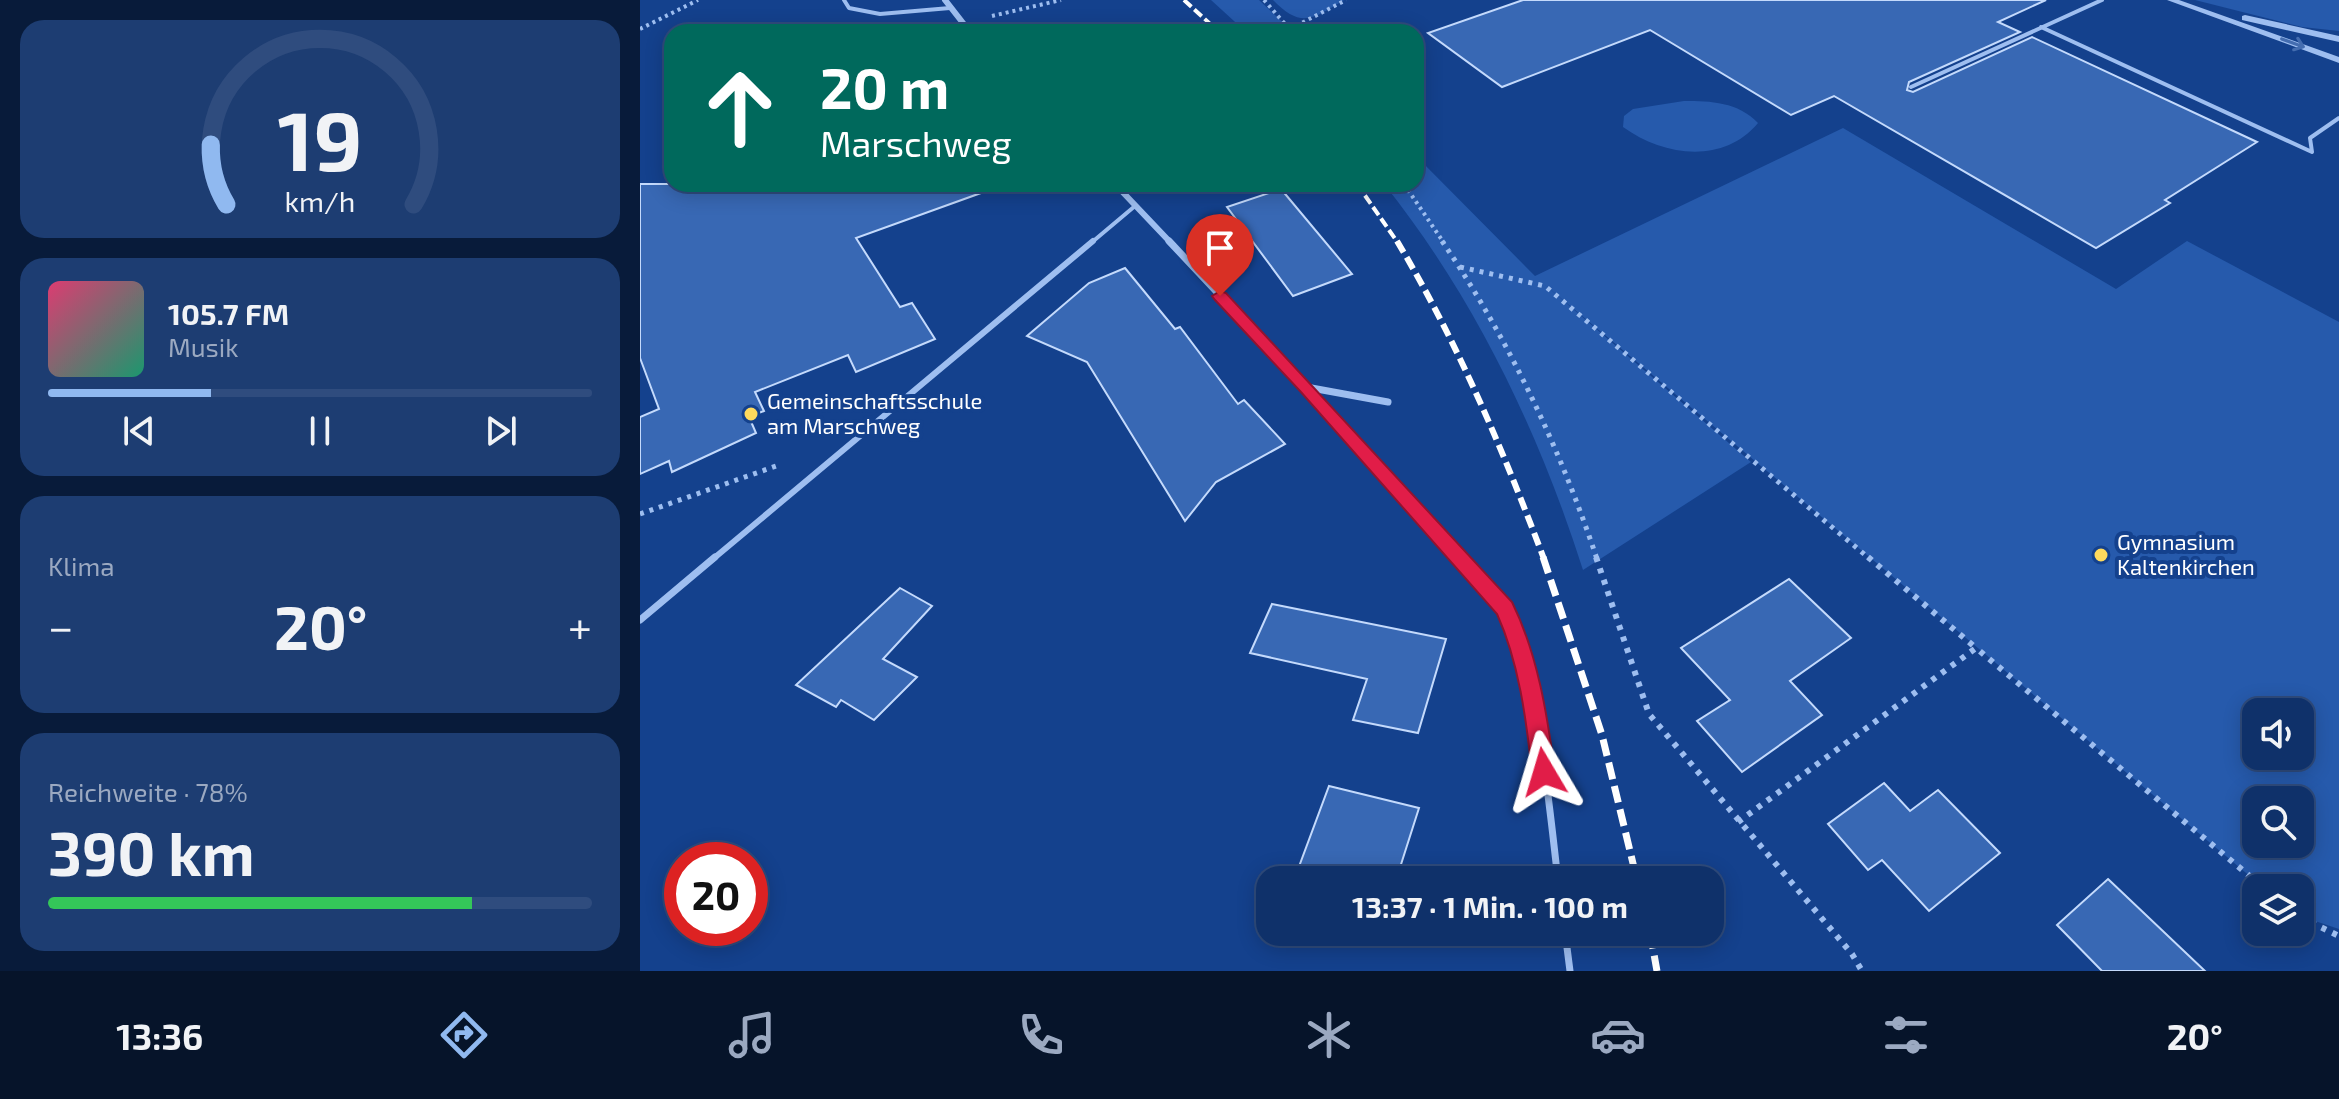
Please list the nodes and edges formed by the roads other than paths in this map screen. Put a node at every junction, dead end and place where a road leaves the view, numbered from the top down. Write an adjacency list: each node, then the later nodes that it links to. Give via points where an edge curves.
1 (844, 0): 5 (lane, via 849,8 880,14)
2 (945, 0): 5 (street)
3 (2102, 0): 8 (lane)
4 (2171, 0): 6 (street)
5 (950, 8): 7 (street)
6 (2193, 9): 9 (street); 10 (street, one-way to 10)
7 (964, 24)
8 (2041, 27): 11 (lane); 12 (lane, via 2312,152 2310,138)
9 (2339, 42): 10 (street)
10 (2339, 57)
11 (1911, 87)
12 (2339, 118)
13 (1122, 192): 14 (street)
14 (1135, 206): 15 (street); 18 (lane)
15 (1306, 387): 16 (street); 17 (street)
16 (1388, 402)
17 (1505, 608): 19 (lane, via 1519,639 1537,718)
18 (640, 620)
19 (1556, 866)
20 (1567, 946): 21 (lane)
21 (1570, 971)

